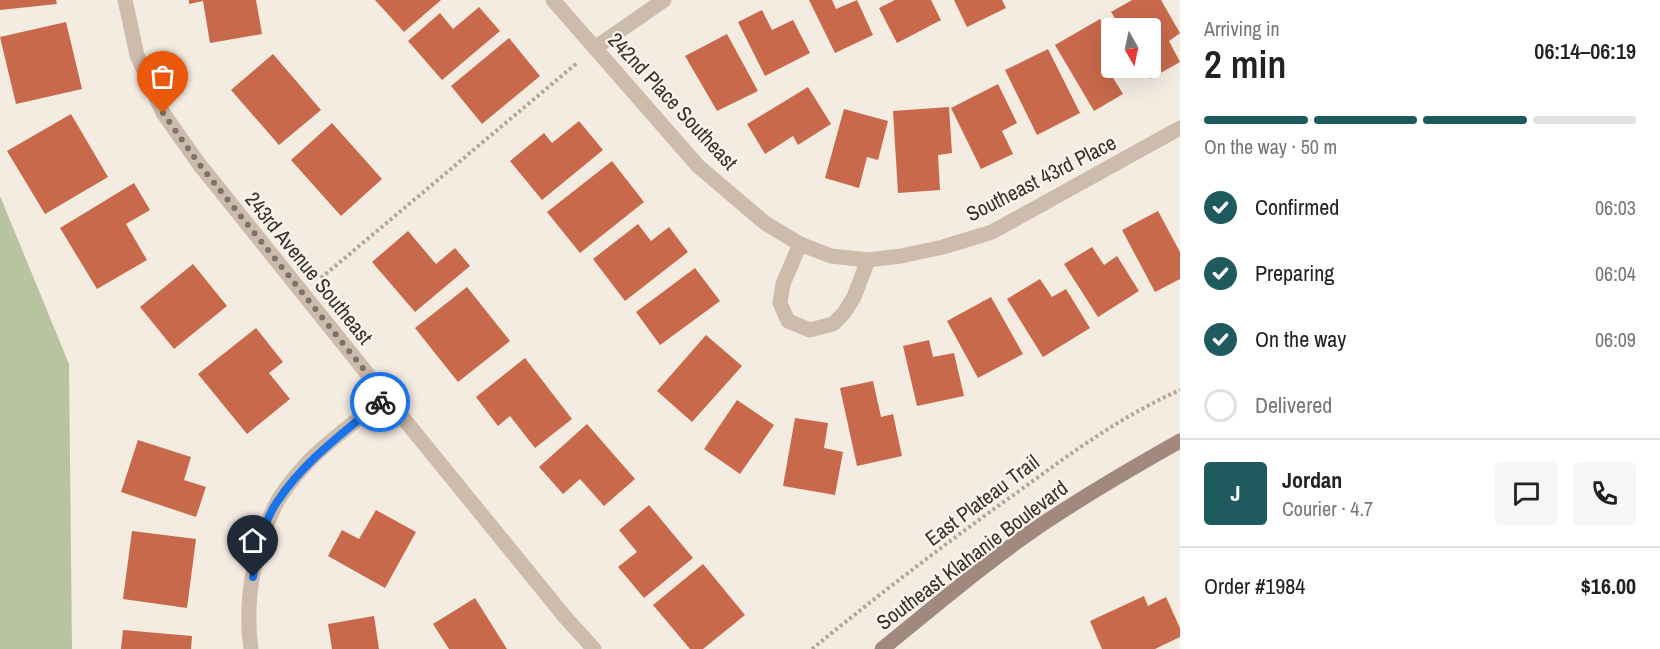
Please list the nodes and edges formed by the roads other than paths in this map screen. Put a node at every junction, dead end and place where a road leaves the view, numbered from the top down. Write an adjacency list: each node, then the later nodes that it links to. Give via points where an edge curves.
1 (125, 0): 8 (street, 243rd Avenue Southeast, via 137,55 163,113 199,164)
2 (553, 0): 4 (street, 242nd Place Southeast)
3 (664, 0): 4 (street)
4 (595, 48): 6 (street, 242nd Place Southeast, via 698,166 765,222)
5 (1180, 128): 7 (street, Southeast 43rd Place, via 992,232 943,248)
6 (800, 244): 7 (street, 242nd Place Southeast, via 831,256); 7 (street, via 783,284 780,303 788,321 810,330 833,324 844,313)
7 (868, 260)
8 (386, 397): 10 (street, via 309,462 276,504 259,544 250,594); 11 (street, 243rd Avenue Southeast)
9 (1180, 441): 12 (street, Southeast Klahanie Boulevard, via 1037,528)
10 (251, 649)
11 (594, 649)
12 (882, 649)

